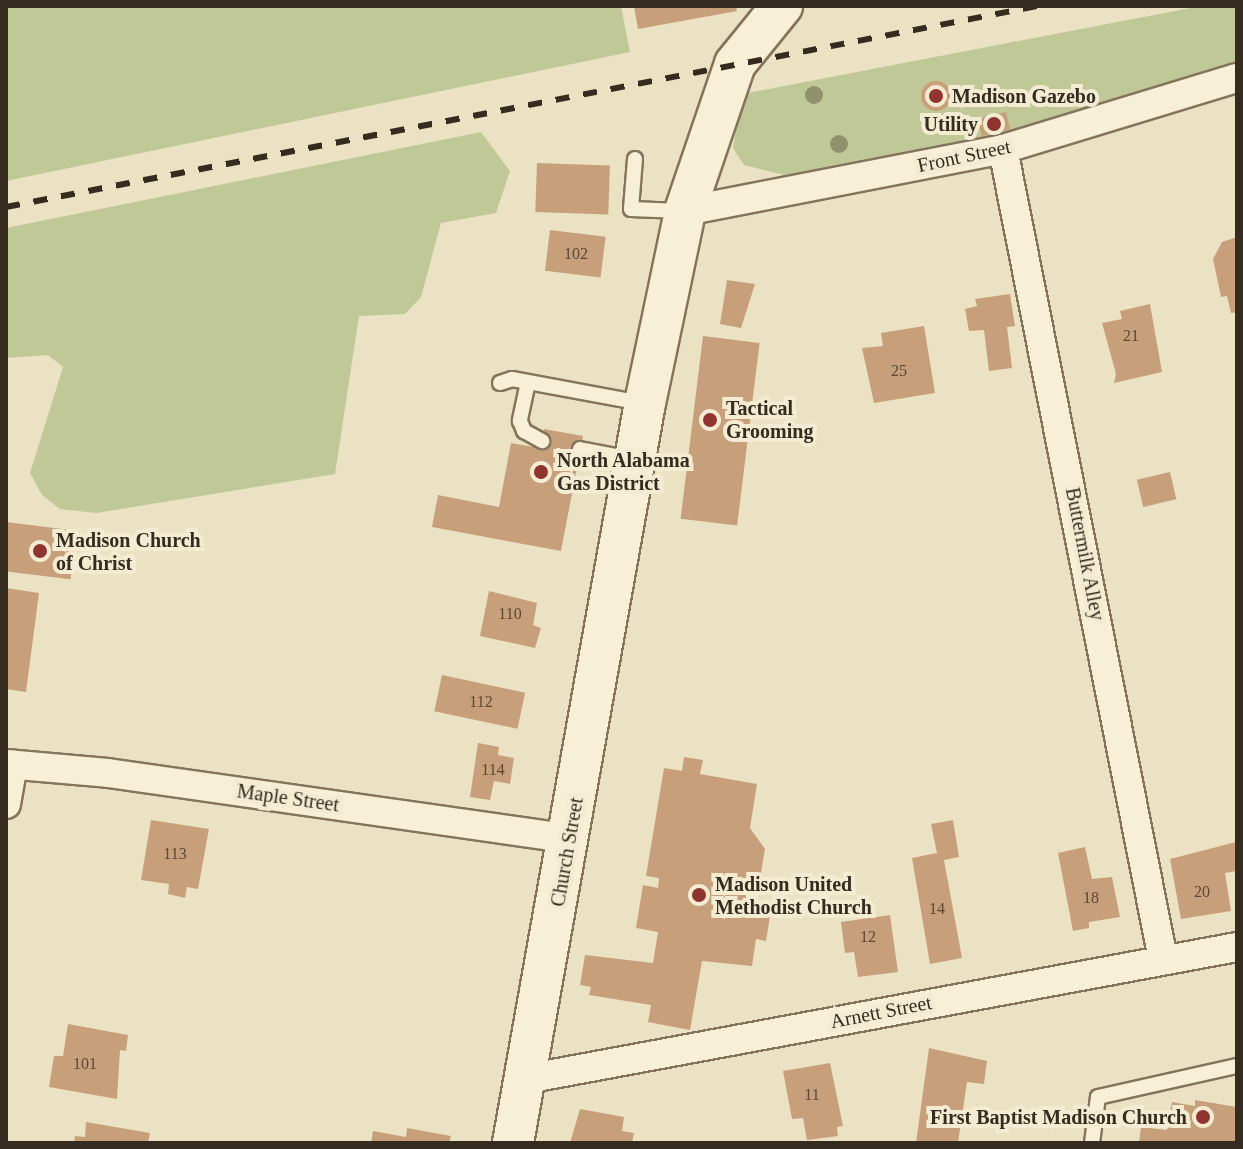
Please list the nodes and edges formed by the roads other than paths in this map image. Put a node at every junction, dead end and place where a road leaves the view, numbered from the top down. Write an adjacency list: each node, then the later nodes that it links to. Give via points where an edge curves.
1 (782, 6): 5 (street, Church Street, via 735,64)
2 (1237, 78): 3 (street, Front Street)
3 (1003, 149): 5 (street, Front Street); 16 (street, Buttermilk Alley)
4 (635, 159): 5 (lane, via 631,209)
5 (685, 211): 8 (street, Church Street)
6 (528, 382): 7 (lane); 8 (lane); 9 (lane, via 520,421 524,431)
7 (500, 383)
8 (645, 403): 11 (street, Church Street)
9 (542, 441)
10 (580, 449): 11 (lane)
11 (636, 460): 14 (street, Church Street)
12 (9, 764): 13 (street); 14 (street, Maple Street, via 108,773 499,839)
13 (6, 804)
14 (569, 839): 18 (street, Church Street)
15 (1237, 947): 16 (street, Arnett Street)
16 (1163, 959): 18 (street, Arnett Street)
17 (1237, 1066): 20 (lane, via 1098,1097)
18 (526, 1079): 19 (street, Church Street)
19 (513, 1143)
20 (1092, 1143)

